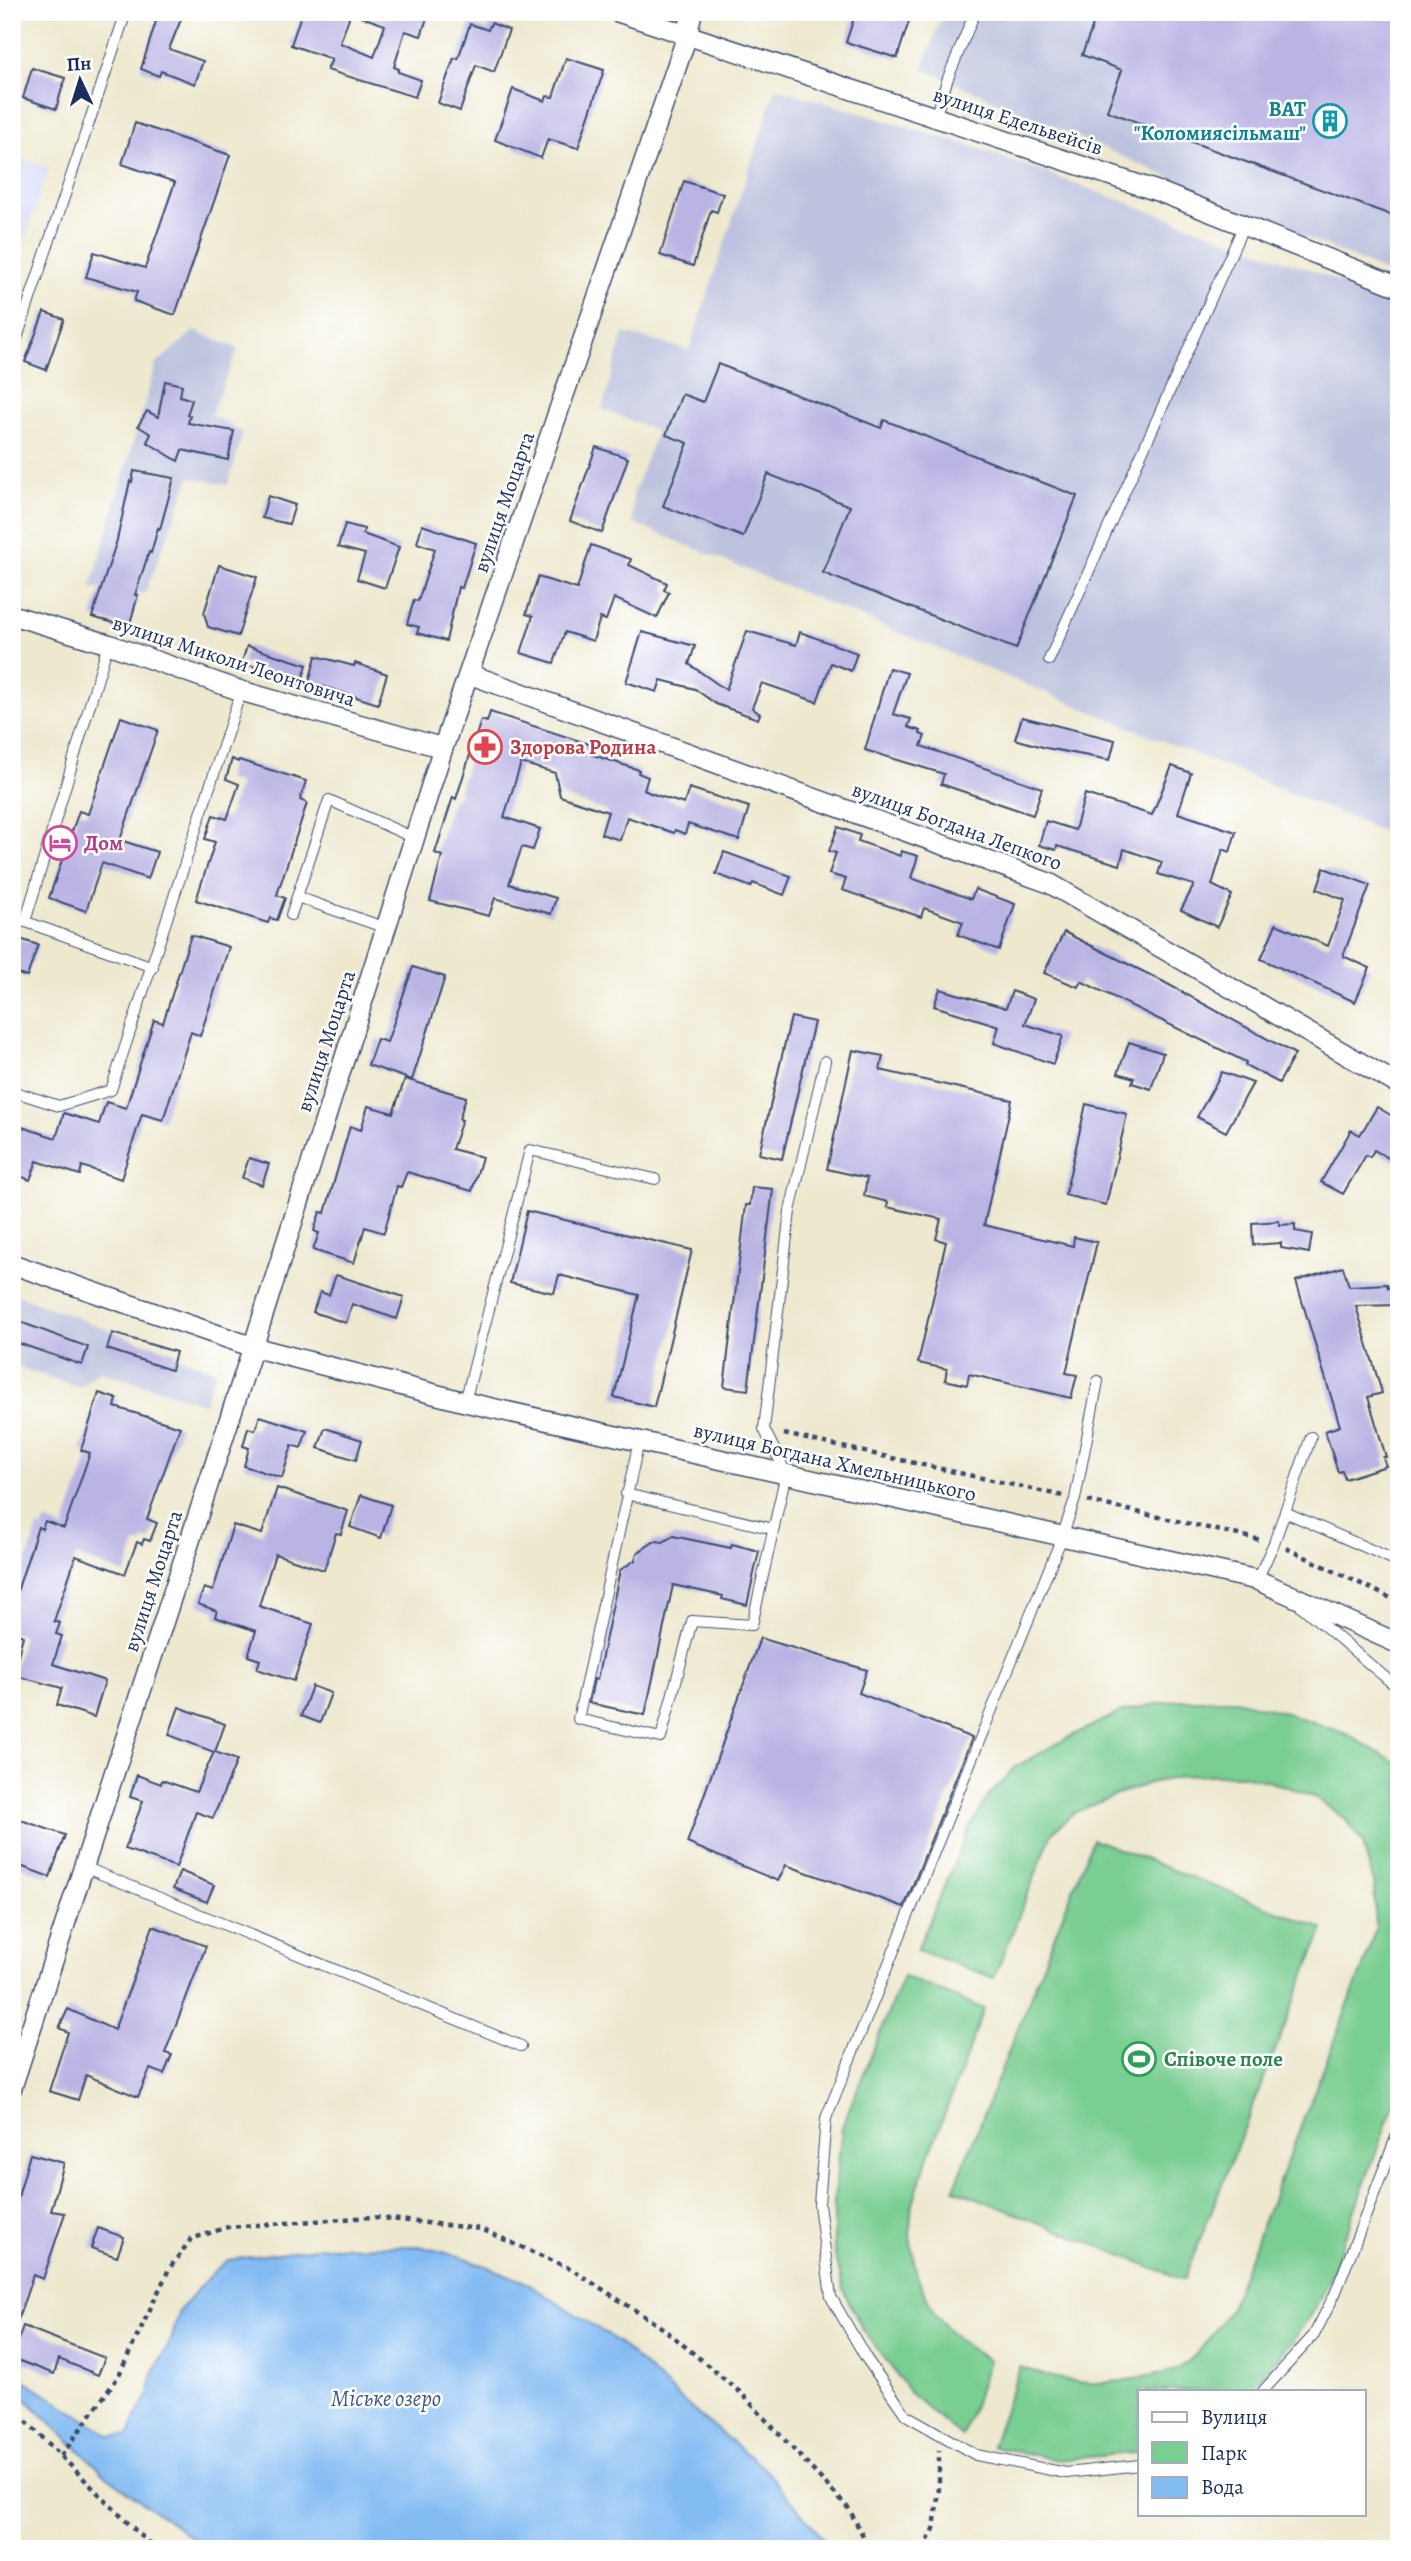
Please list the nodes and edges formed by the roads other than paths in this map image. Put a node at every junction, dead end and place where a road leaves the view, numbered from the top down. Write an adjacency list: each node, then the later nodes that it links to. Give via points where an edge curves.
1 (126, 12): 9 (lane)
2 (618, 12): 5 (street, вулиця Едельвейсів)
3 (692, 12): 5 (street, вулиця Моцарта)
4 (975, 12): 6 (lane)
5 (687, 36): 6 (street, вулиця Едельвейсів); 13 (street, вулиця Моцарта)
6 (935, 117): 7 (street, вулиця Едельвейсів)
7 (1244, 225): 8 (street, вулиця Едельвейсів); 12 (lane)
8 (1399, 287)
9 (12, 353)
10 (12, 615): 11 (street, вулиця Миколи Леонтовича)
11 (108, 644): 14 (street, вулиця Миколи Леонтовича); 20 (lane)
12 (1049, 660)
13 (469, 674): 15 (street, вулиця Моцарта); 24 (street, вулиця Богдана Лепкого, via 1049,883)
14 (241, 691): 15 (street, вулиця Миколи Леонтовича); 22 (lane)
15 (443, 748): 16 (street, вулиця Моцарта)
16 (414, 838): 17 (lane, via 329,800); 21 (street, вулиця Моцарта)
17 (297, 897): 18 (lane); 21 (lane)
18 (291, 915)
19 (12, 917): 20 (lane)
20 (24, 922): 22 (lane)
21 (386, 928): 28 (street, вулиця Моцарта)
22 (153, 967): 25 (lane, via 111,1090 59,1106)
23 (825, 1061): 33 (lane, via 790,1211 764,1429)
24 (1399, 1085)
25 (12, 1091)
26 (655, 1180): 30 (lane, via 530,1150)
27 (12, 1264): 28 (street)
28 (253, 1347): 30 (street, вулиця Богдана Хмельницького); 43 (street, вулиця Моцарта)
29 (1098, 1381): 37 (lane, via 1075,1499)
30 (465, 1402): 32 (street, вулиця Богдана Хмельницького)
31 (1311, 1437): 35 (lane)
32 (639, 1440): 33 (street, вулиця Богдана Хмельницького); 34 (lane)
33 (786, 1473): 36 (lane); 37 (street, вулиця Богдана Хмельницького)
34 (626, 1494): 36 (lane); 36 (lane, via 578,1719 661,1738 692,1622 752,1625)
35 (1285, 1512): 38 (lane); 39 (lane)
36 (774, 1529)
37 (1062, 1537): 39 (street, вулиця Богдана Хмельницького); 48 (lane, via 826,2118 819,2204 831,2297 906,2415 976,2455 1066,2473)
38 (1399, 1562)
39 (1257, 1580): 40 (street, вулиця Богдана Хмельницького)
40 (1283, 1591): 41 (street, вулиця Богдана Хмельницького); 42 (lane)
41 (1399, 1644)
42 (1399, 1689)
43 (84, 1867): 44 (lane); 45 (street, вулиця Моцарта)
44 (521, 2046)
45 (12, 2087)
46 (1399, 2130): 47 (lane, via 1335,2294 1314,2335)
47 (1264, 2390)
48 (1138, 2465)

